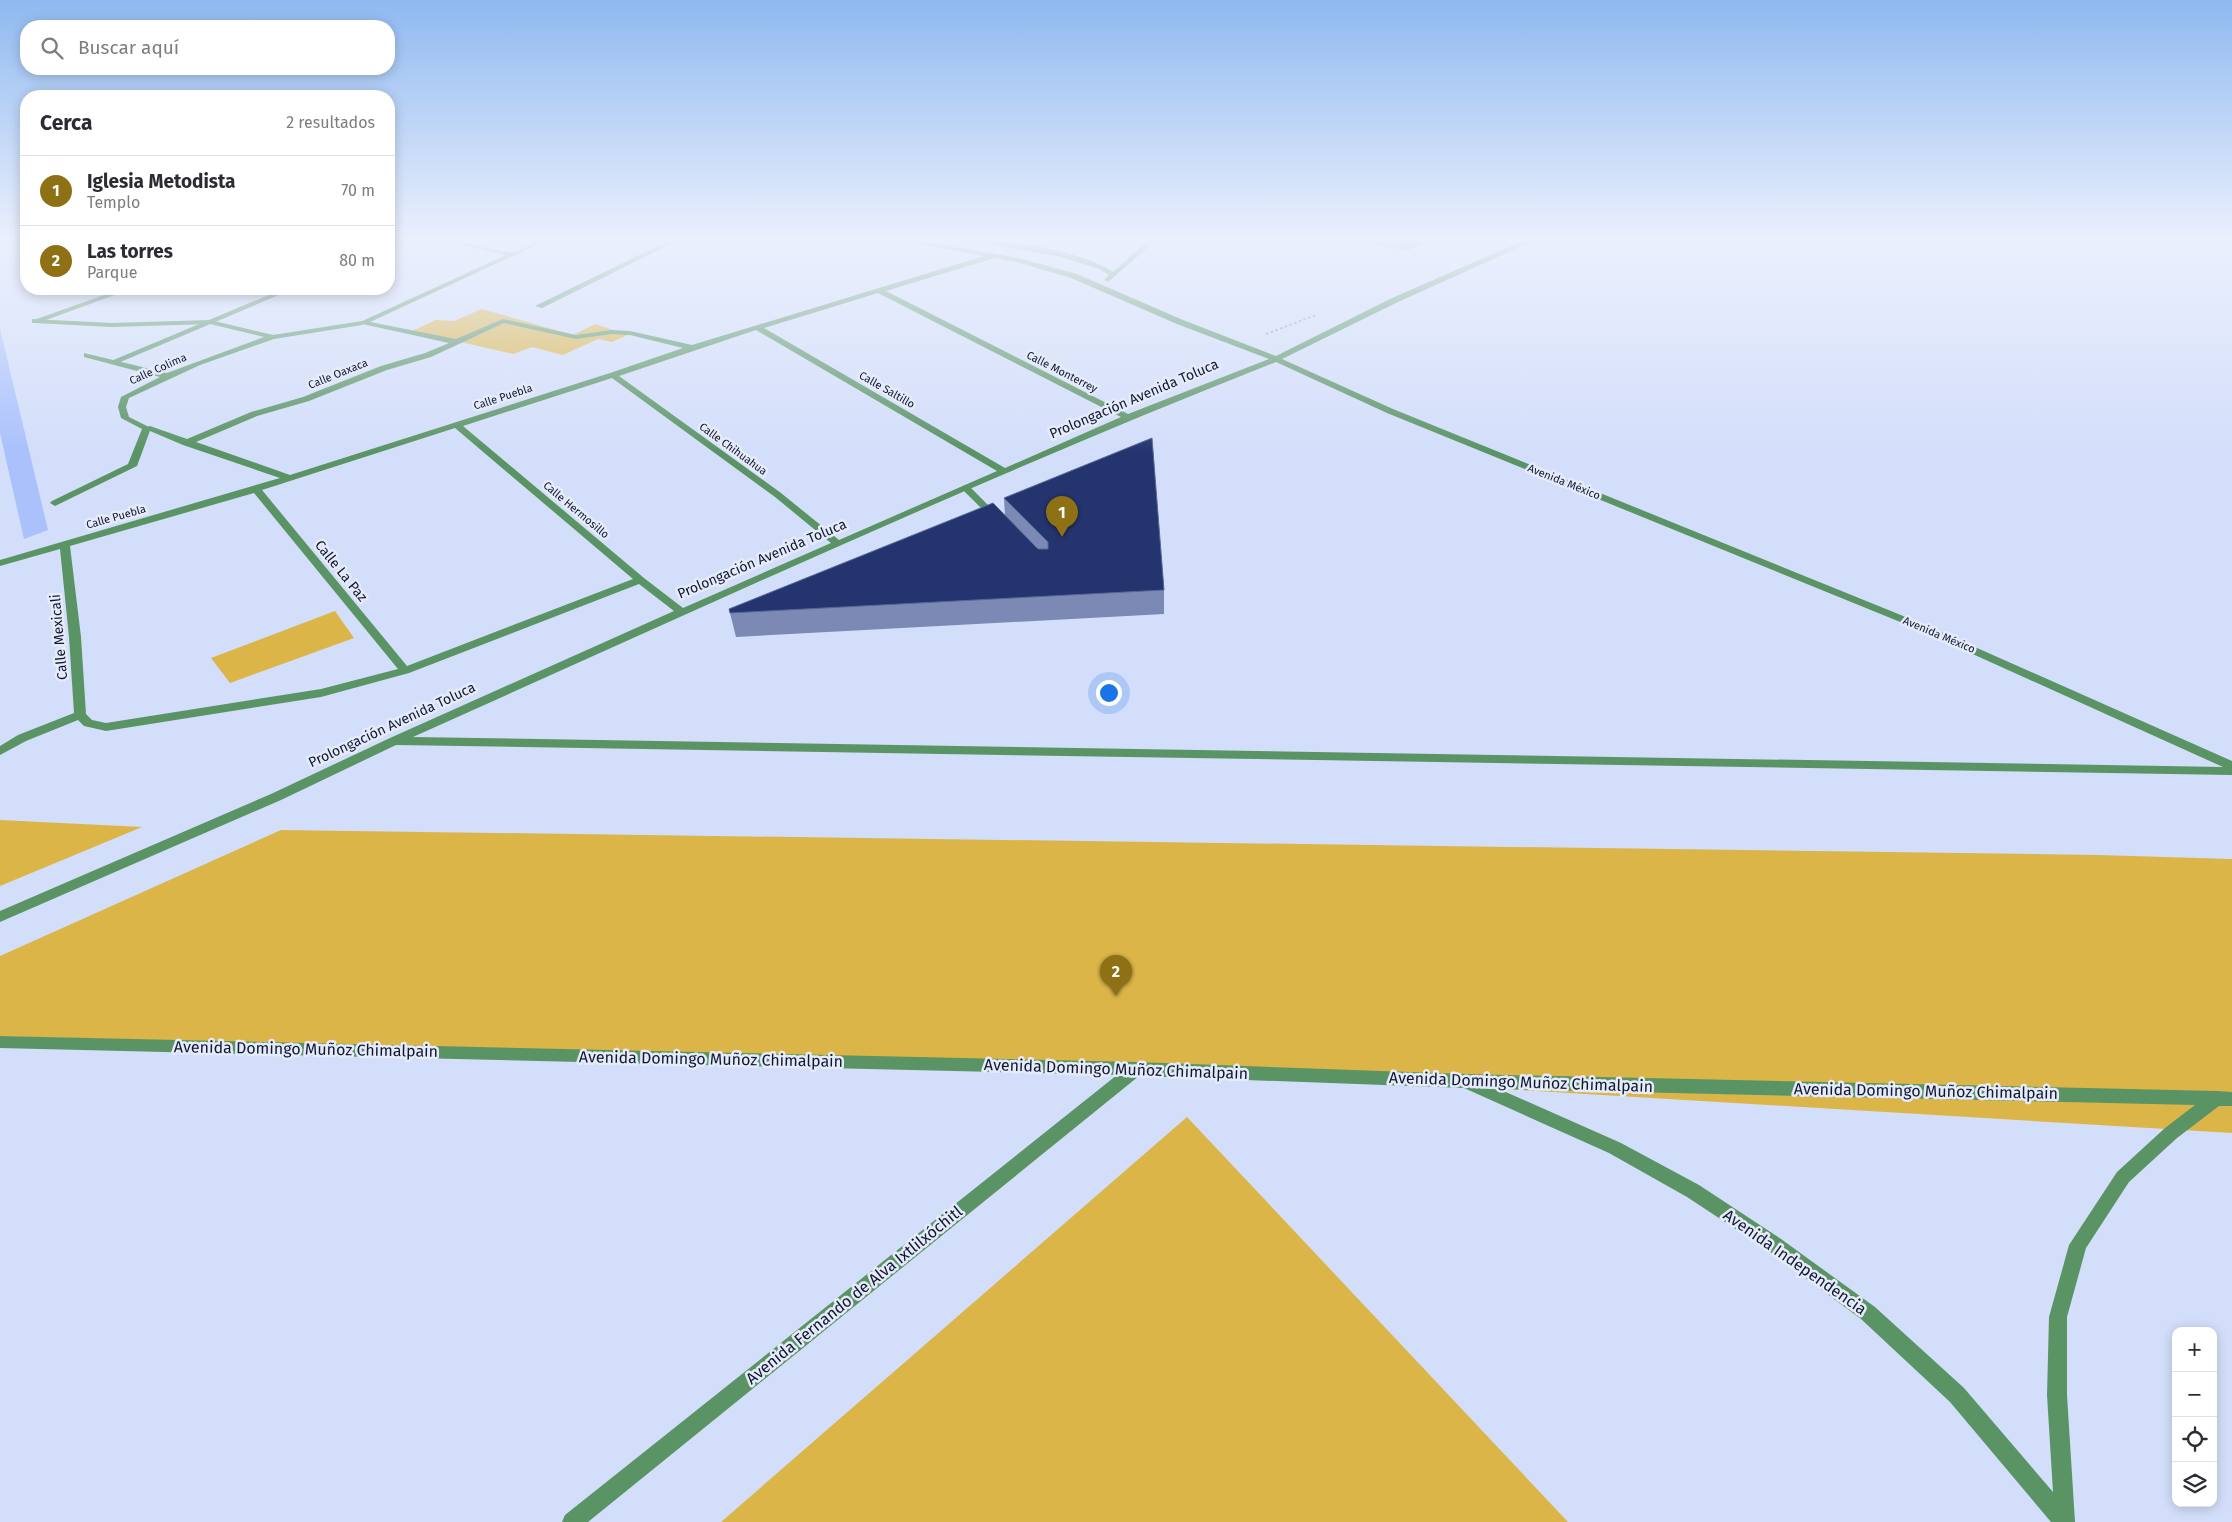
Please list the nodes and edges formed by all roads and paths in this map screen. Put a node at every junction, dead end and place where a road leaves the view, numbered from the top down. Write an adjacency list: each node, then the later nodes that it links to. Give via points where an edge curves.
1 (72, 308): 8 (street, via 35,321 112,325)
2 (243, 308): 8 (street)
3 (393, 308): 9 (street)
4 (824, 308): 10 (street, Calle Puebla)
5 (913, 308): 19 (street, Calle Monterrey)
6 (1148, 308): 15 (street, Avenida México)
7 (1379, 308): 15 (street, Prolongación Avenida Toluca)
8 (210, 322): 11 (street); 16 (street)
9 (362, 322): 11 (street); 12 (street)
10 (758, 328): 13 (street, Calle Puebla); 23 (street, Calle Saltillo)
11 (273, 337): 18 (street, Calle Colima)
12 (458, 342): 13 (street, Calle Oaxaca, via 498,322 507,321 576,336 630,333); 22 (street, Calle Oaxaca, via 306,399 254,414)
13 (693, 348): 17 (street, Calle Puebla)
14 (87, 355): 16 (street)
15 (1276, 359): 19 (street, Prolongación Avenida Toluca); 38 (street, Avenida México, via 1390,411 1919,626)
16 (115, 361): 18 (street)
17 (613, 375): 20 (street, Calle Puebla); 29 (street, Calle Chihuahua, via 778,495)
18 (168, 376): 21 (street, Calle Colima, via 125,397 122,408 125,418)
19 (1128, 418): 23 (street, Prolongación Avenida Toluca)
20 (457, 424): 24 (street, Calle Puebla); 32 (street, Calle Hermosillo)
21 (147, 428): 22 (street); 27 (street, via 132,466)
22 (186, 443): 24 (street)
23 (1004, 472): 25 (street, Prolongación Avenida Toluca)
24 (289, 478): 26 (street, Calle Puebla)
25 (966, 488): 28 (street); 29 (street, Prolongación Avenida Toluca)
26 (256, 489): 30 (street, Calle Puebla); 34 (street, Calle La Paz)
27 (55, 503)
28 (1004, 527)
29 (838, 544): 33 (street, Prolongación Avenida Toluca)
30 (65, 545): 31 (street, Calle Puebla); 35 (street, Calle Mexicali)
31 (0, 563)
32 (640, 580): 33 (street, Calle Hermosillo); 34 (street)
33 (682, 612): 36 (street, Prolongación Avenida Toluca)
34 (405, 671): 35 (street, via 321,693 106,727)
35 (84, 719): 37 (street, via 64,721)
36 (394, 741): 39 (street); 40 (street, Prolongación Avenida Toluca, via 276,797)
37 (0, 751)
38 (2232, 766)
39 (2232, 771)
40 (0, 917)
41 (0, 1042): 42 (street, Avenida Domingo Muñoz Chimalpain)
42 (1136, 1069): 43 (street, Avenida Domingo Muñoz Chimalpain); 45 (street, Avenida Fernando de Alva Ixtlilxóchitl)
43 (1465, 1081): 44 (street, Avenida Domingo Muñoz Chimalpain); 46 (street, Avenida Independencia, via 1615,1148 1693,1191 1776,1245 1868,1313 1957,1395)
44 (2224, 1098): 46 (street, Avenida Independencia, via 2171,1133 2123,1177 2078,1245 2058,1317 2057,1395)
45 (572, 1522)
46 (2065, 1522)

